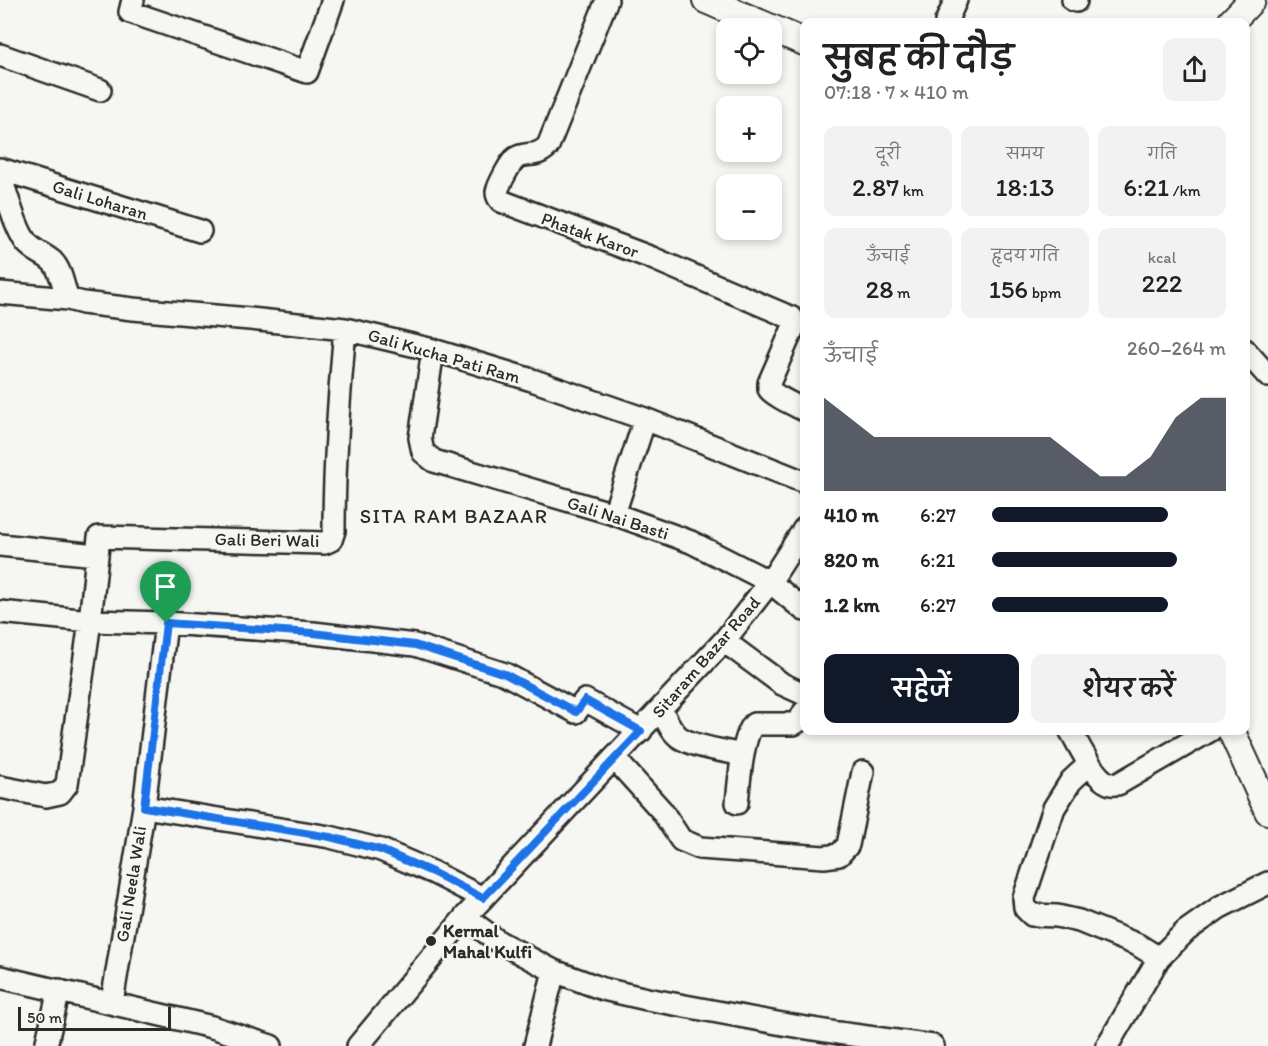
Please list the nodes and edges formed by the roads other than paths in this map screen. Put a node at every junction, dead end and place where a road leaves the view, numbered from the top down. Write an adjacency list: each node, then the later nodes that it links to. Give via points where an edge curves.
1 (333, 0): 6 (street, via 307,72)
2 (607, 0): 21 (street, Phatak Karor, via 548,146 542,153 517,157 512,162 497,190 498,196 501,201 652,258 792,318 795,326 769,389)
3 (706, 0): 9 (street)
4 (956, 0): 7 (street)
5 (1252, 0): 8 (street)
6 (132, 6)
7 (948, 18)
8 (1235, 18)
9 (800, 40)
10 (0, 55): 11 (street)
11 (100, 90)
12 (0, 169): 14 (street, Gali Loharan)
13 (0, 177): 16 (street, via 27,244 60,271)
14 (200, 231)
15 (0, 293): 16 (street, Gali Kucha Pati Ram)
16 (68, 299): 17 (street, Gali Kucha Pati Ram)
17 (345, 329): 18 (street, Gali Kucha Pati Ram); 27 (street, Gali Beri Wali, via 331,540)
18 (433, 350): 22 (street, Gali Kucha Pati Ram); 24 (street, Gali Nai Basti, via 420,438 423,452 434,461)
19 (1250, 356): 20 (street)
20 (1268, 376)
21 (800, 408)
22 (645, 419): 23 (street, Gali Kucha Pati Ram); 24 (street)
23 (800, 480)
24 (614, 514): 28 (street, Gali Nai Basti, via 691,542)
25 (800, 535): 28 (street, Sitaram Bazar Road)
26 (0, 545): 27 (street)
27 (98, 546): 31 (street)
28 (770, 582): 29 (street, Gali Nai Basti); 33 (street, Sitaram Bazar Road)
29 (800, 607)
30 (0, 612): 31 (street)
31 (90, 621): 32 (street); 45 (street, via 67,784 60,793 46,796)
32 (166, 623): 37 (street, via 415,645 505,674 576,712 585,700); 47 (street, Gali Neela Wali)
33 (724, 641): 34 (street, via 782,684); 35 (street, Sitaram Bazar Road)
34 (800, 692)
35 (661, 709): 37 (street, Sitaram Bazar Road); 41 (street, via 679,736)
36 (800, 720): 41 (street, via 794,724 754,724)
37 (641, 731): 42 (street, Sitaram Bazar Road)
38 (1073, 735): 43 (street)
39 (1202, 735): 43 (street, via 1118,784 1108,783)
40 (1233, 735): 48 (street)
41 (743, 755): 46 (street)
42 (615, 759): 44 (street, via 662,811 681,840 700,848 824,857 839,855 848,845); 50 (street, Sitaram Bazar Road)
43 (1089, 764): 52 (street, via 1071,781 1054,808 1024,898 1025,908 1032,915 1079,921)
44 (863, 772)
45 (0, 788)
46 (737, 803)
47 (144, 807): 50 (street, via 330,837 381,850); 56 (street, Gali Neela Wali)
48 (1268, 811)
49 (1268, 883): 52 (street, via 1220,907 1186,931)
50 (483, 898): 51 (street, Sitaram Bazar Road)
51 (465, 917): 53 (street, via 499,942); 59 (street, Sitaram Bazar Road)
52 (1159, 958): 62 (street)
53 (554, 972): 60 (street); 61 (street, via 647,999)
54 (0, 976): 55 (street)
55 (59, 990): 56 (street); 57 (street)
56 (112, 1002): 58 (street)
57 (46, 1046)
58 (271, 1046)
59 (358, 1046)
60 (535, 1046)
61 (933, 1046)
62 (1107, 1046)

